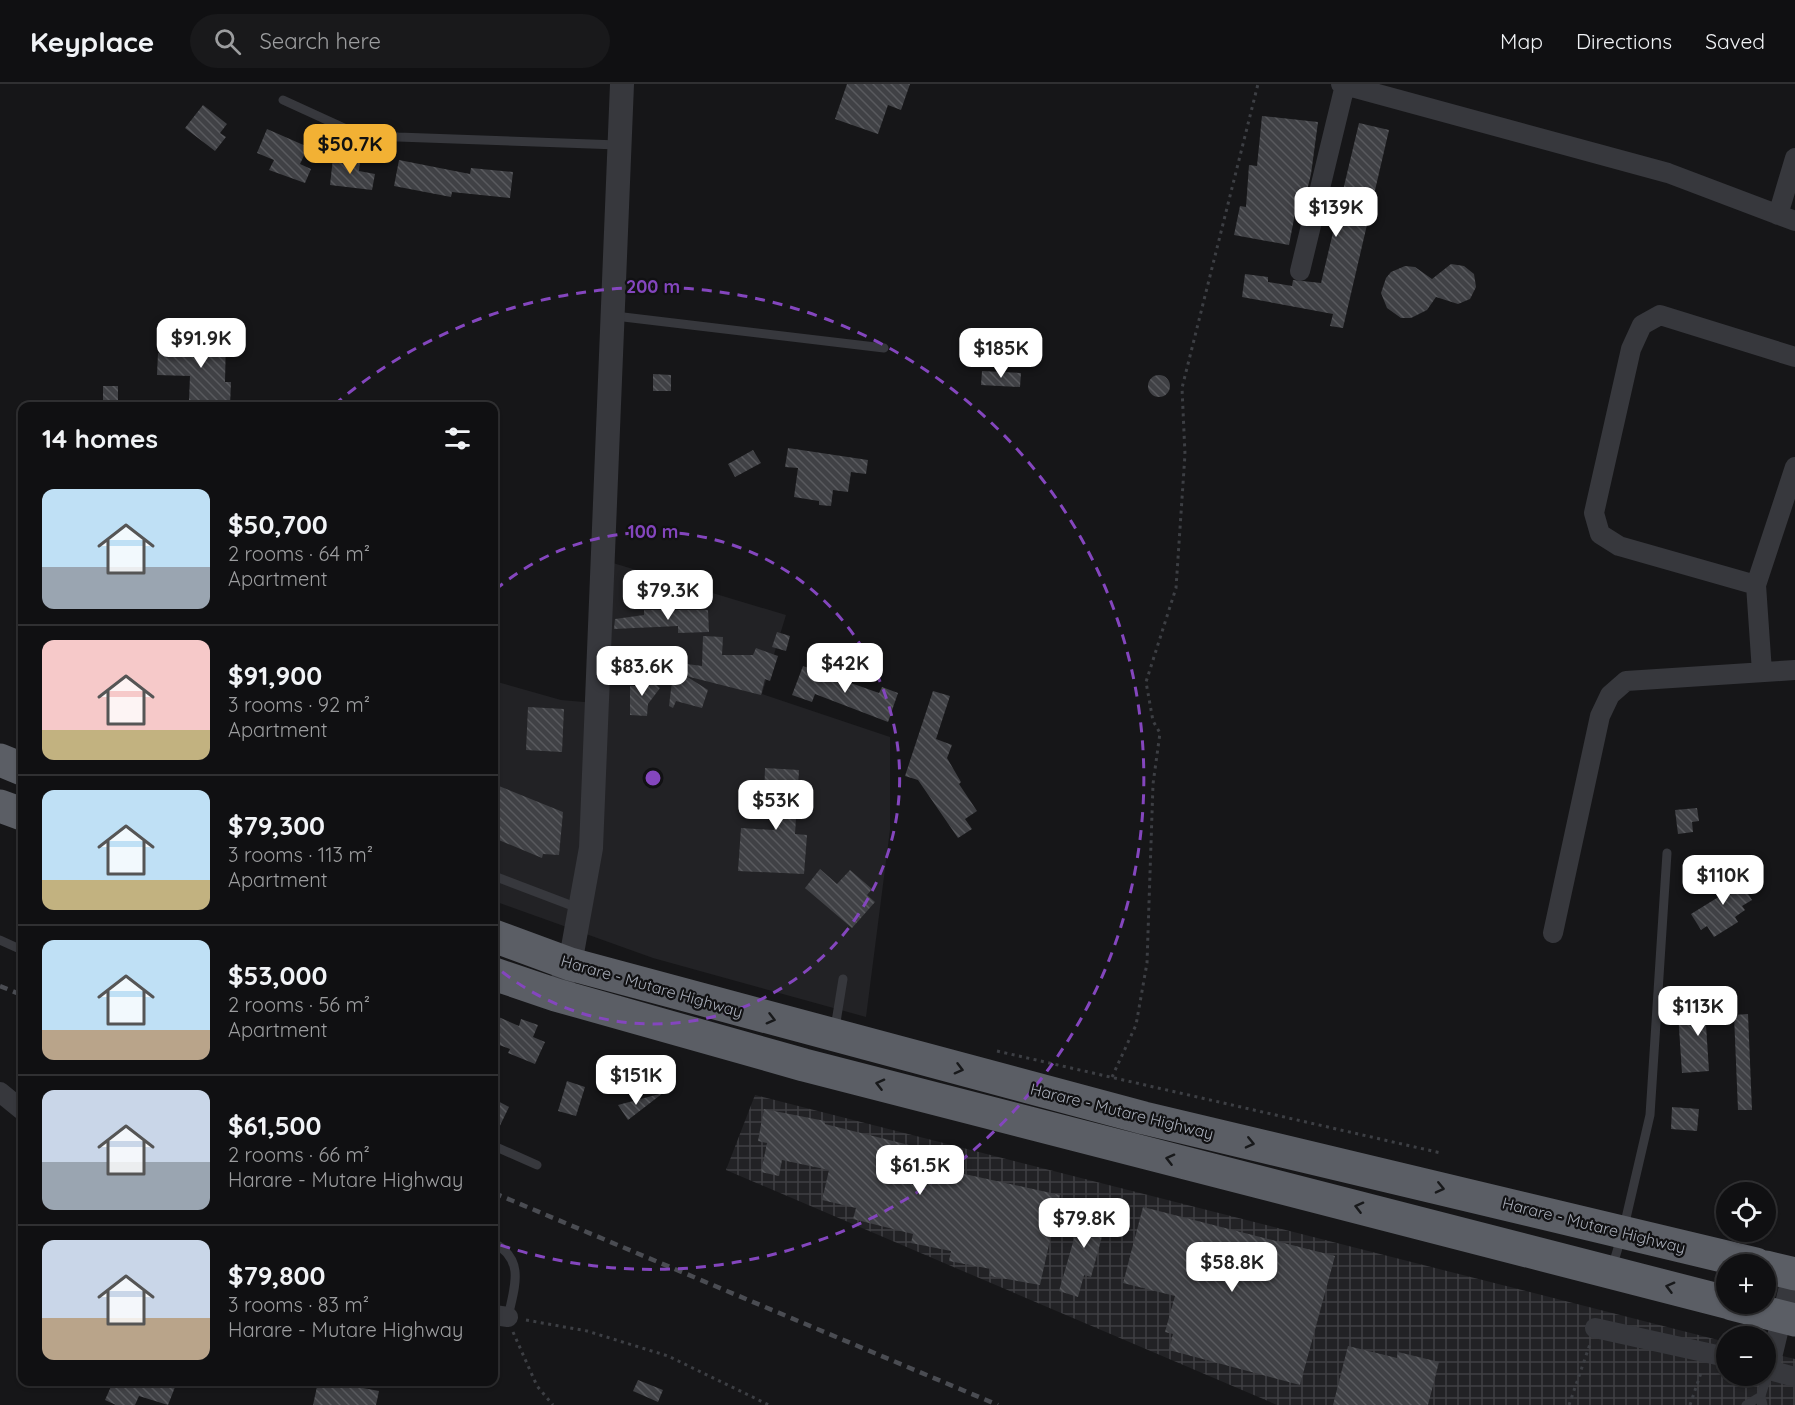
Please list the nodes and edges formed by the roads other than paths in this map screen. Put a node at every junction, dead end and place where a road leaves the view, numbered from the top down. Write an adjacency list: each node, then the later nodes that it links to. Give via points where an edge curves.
1 (622, 84): 4 (street)
2 (1343, 85): 6 (street, via 1668,173); 7 (street)
3 (283, 100): 4 (lane, via 352,132)
4 (618, 145): 8 (street)
5 (1795, 158): 6 (street)
6 (1787, 218)
7 (1300, 271)
8 (613, 316): 9 (lane); 21 (street, via 591,848)
9 (884, 348)
10 (1795, 357): 12 (street, via 1660,315 1642,325 1631,349 1594,513 1600,534 1619,546)
11 (1795, 467): 12 (street)
12 (1756, 585): 14 (street)
13 (1795, 670): 14 (street)
14 (1762, 672): 22 (street, via 1626,681 1610,695 1600,716)
15 (0, 760): 16 (highway)
16 (18, 767)
17 (0, 806): 18 (highway)
18 (18, 813)
19 (1666, 853): 35 (lane, via 1650,1114)
20 (498, 878): 21 (lane)
21 (582, 910): 26 (street)
22 (1553, 933)
23 (498, 937): 26 (highway, Harare - Mutare Highway)
24 (0, 940): 25 (lane)
25 (18, 948)
26 (570, 964): 29 (street); 30 (highway, Harare - Mutare Highway, one-way to 30)
27 (498, 975): 29 (highway, Harare - Mutare Highway)
28 (843, 980): 30 (lane)
29 (556, 995): 38 (highway, Harare - Mutare Highway, one-way to 29, via 804,1065)
30 (834, 1036): 35 (highway, Harare - Mutare Highway, one-way to 35, via 1155,1120)
31 (0, 1092): 32 (street)
32 (18, 1107)
33 (498, 1148): 34 (lane)
34 (537, 1165)
35 (1623, 1231): 37 (highway, Harare - Mutare Highway); 38 (lane)
36 (498, 1246): 42 (lane, via 508,1253 517,1274)
37 (1716, 1254)
38 (1611, 1272): 40 (highway, Harare - Mutare Highway, one-way to 38)
39 (1784, 1272): 43 (street)
40 (1716, 1299)
41 (1773, 1314): 43 (highway)
42 (501, 1316)
43 (1789, 1318): 45 (street)
44 (1595, 1328): 46 (street)
45 (1776, 1349)
46 (1716, 1354)
47 (1776, 1372): 48 (street)
48 (1795, 1377)
49 (1764, 1386): 50 (lane)
50 (1762, 1401): 51 (lane)
51 (1746, 1405)

